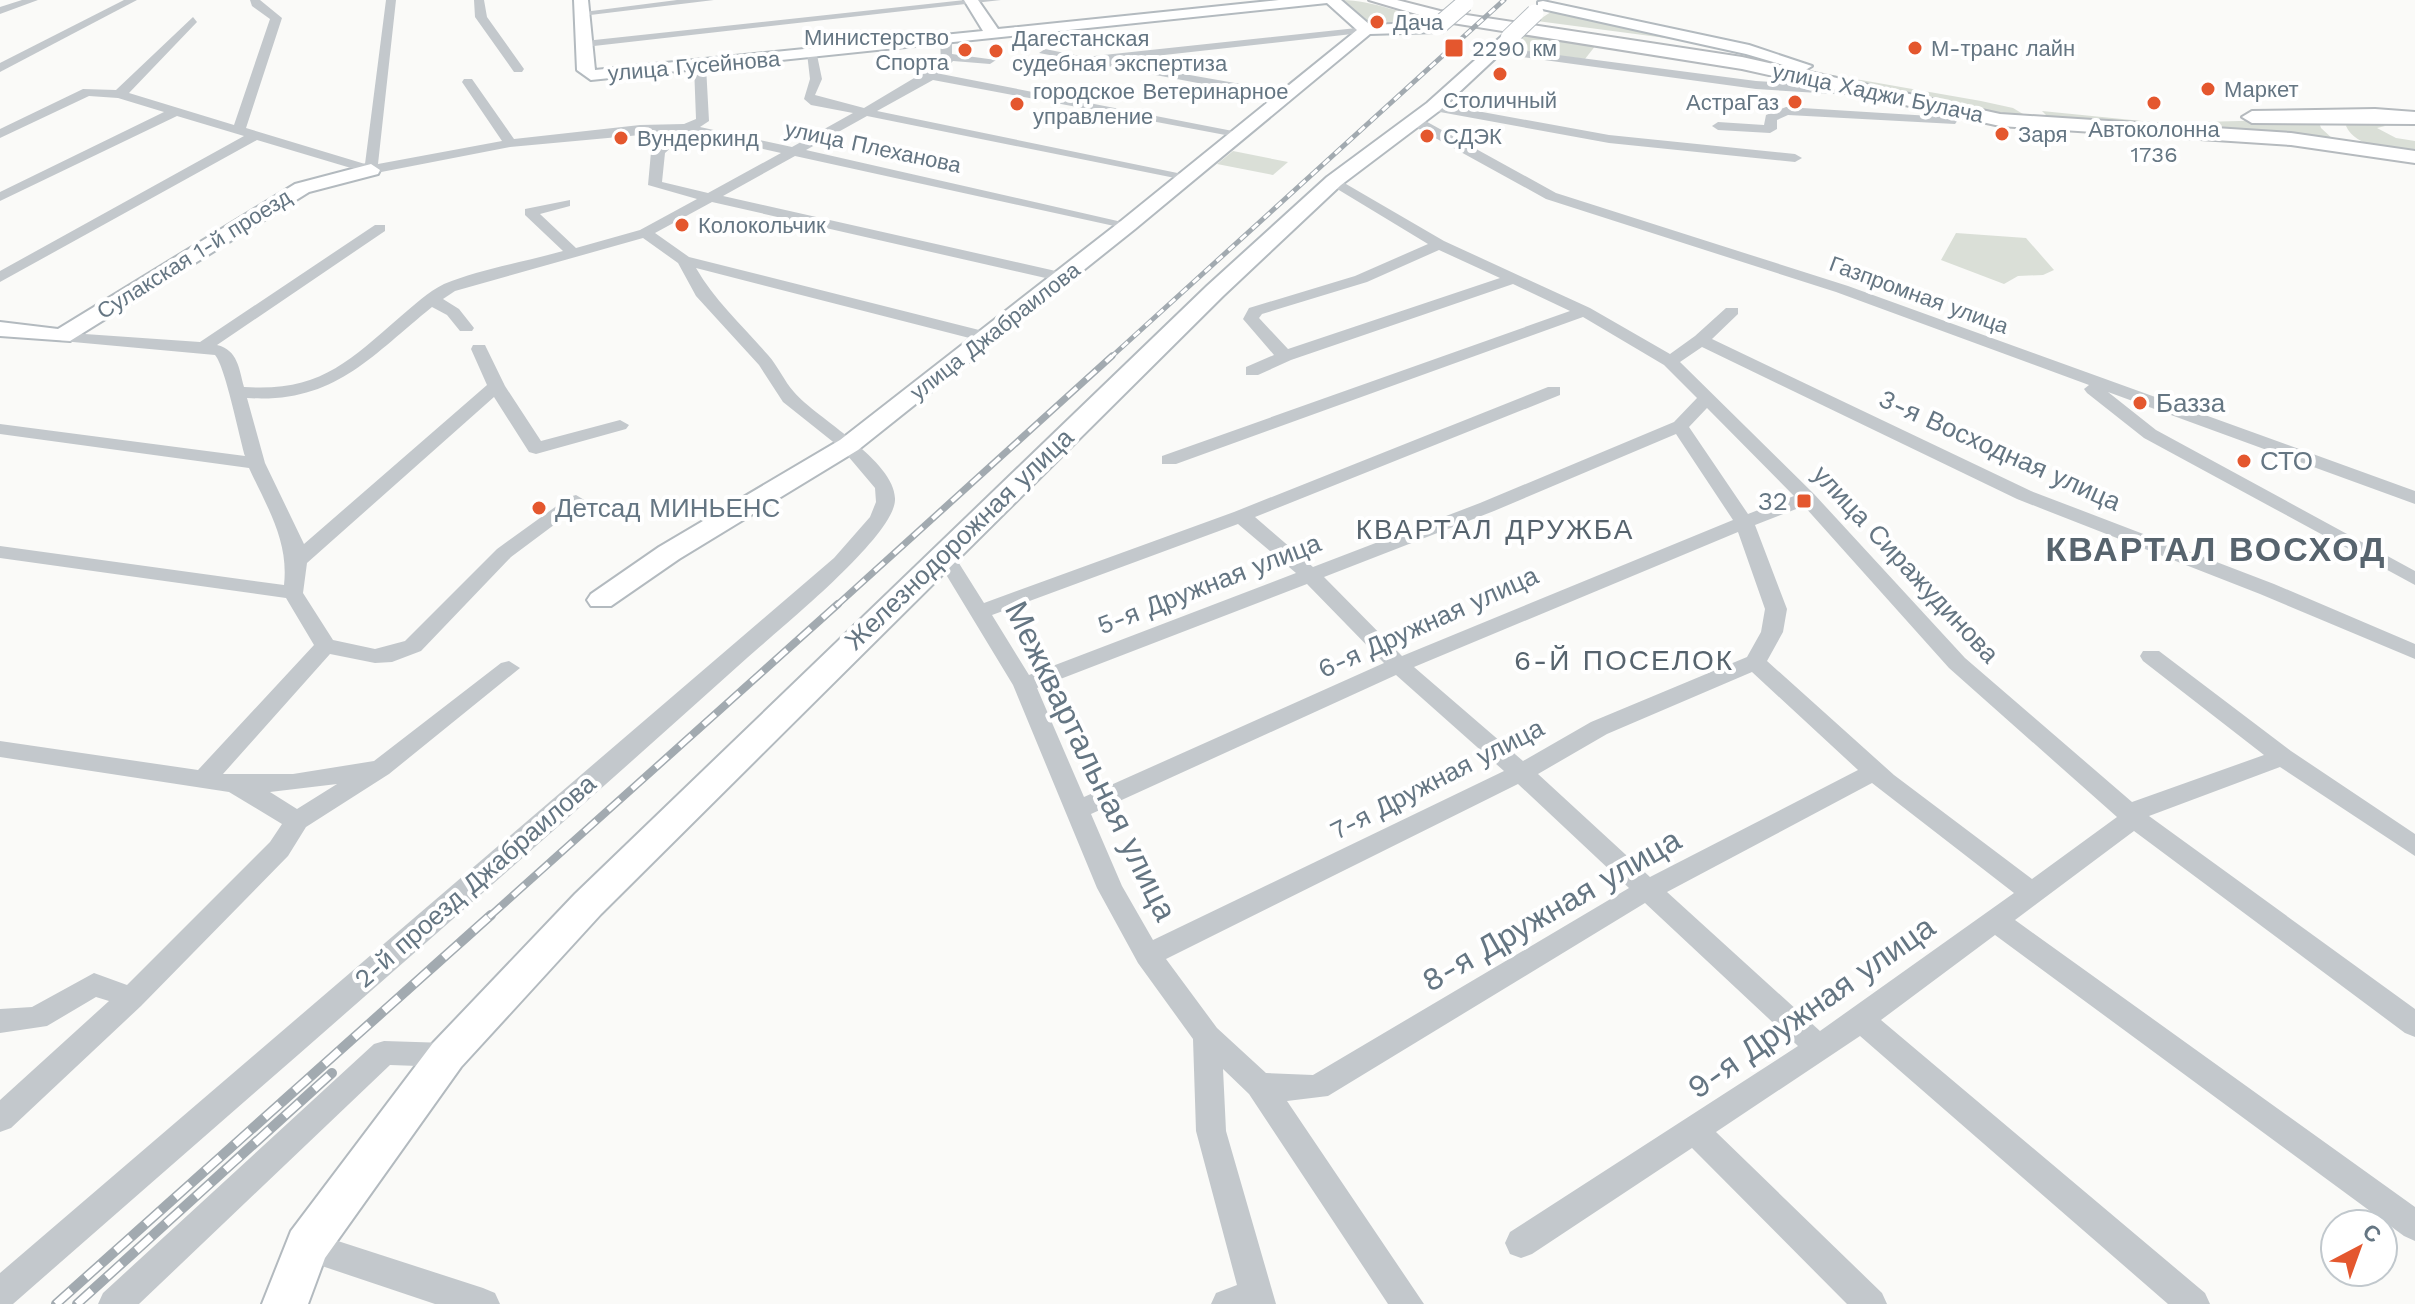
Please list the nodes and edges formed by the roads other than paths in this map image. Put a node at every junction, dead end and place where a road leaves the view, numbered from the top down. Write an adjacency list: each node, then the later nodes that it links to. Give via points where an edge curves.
1 (33, 0): 16 (street)
2 (132, 0): 31 (street)
3 (255, 0): 49 (street, via 276,18)
4 (391, 0): 57 (street)
5 (479, 0): 32 (street, via 481,17)
6 (709, 0): 14 (street)
7 (1322, 0): 21 (street, улица Гусейнова)
8 (1332, 0): 20 (street)
9 (1377, 0): 18 (main road)
10 (1405, 0): 18 (main road)
11 (1590, 0): 17 (street)
12 (981, 1): 21 (street); 22 (street)
13 (1466, 1): 18 (street, bridge)
14 (582, 6): 22 (street)
15 (1543, 6): 17 (street); 23 (street, Железнодорожная улица, bridge)
16 (0, 11)
17 (1571, 11): 27 (street)
18 (1441, 18): 20 (street); 27 (main road, улица Хаджи Булача)
19 (193, 20): 37 (street)
20 (1366, 30): 29 (street); 38 (street, улица Джабраилова)
21 (999, 34): 24 (street, улица Гусейнова)
22 (585, 44): 30 (street, улица Гусейнова, via 585,70 591,75)
23 (1503, 44): 34 (street); 43 (street, Железнодорожная улица)
24 (947, 49): 26 (street, улица Гусейнова); 28 (street); 33 (street, via 947,63)
25 (1045, 53): 29 (street)
26 (811, 55): 30 (street, улица Гусейнова); 42 (street, via 816,79 809,99)
27 (1746, 56): 34 (street, via 1755,71 1746,80); 36 (main road, улица Хаджи Булача); 39 (main road, улица Хаджи Булача)
28 (990, 60)
29 (1086, 60): 38 (street)
30 (700, 66): 48 (street, via 705,115)
31 (0, 68)
32 (518, 69)
33 (931, 76): 42 (street); 50 (street)
34 (1707, 80): 36 (street)
35 (468, 82): 52 (street)
36 (1879, 93): 40 (main road, улица Хаджи Булача)
37 (119, 94): 41 (street); 51 (street, via 87,92)
38 (1282, 95): 50 (street, улица Джабраилова)
39 (2015, 103): 44 (main road, улица Хаджи Булача, via 2166,119); 46 (main road, via 2033,115)
40 (1946, 108): 46 (main road, улица Хаджи Булача); 47 (street, via 1955,116 1950,121 1786,111 1771,118 1770,129)
41 (174, 112): 49 (street); 60 (street)
42 (866, 113): 54 (street); 58 (street)
43 (1424, 114): 56 (street); 59 (street, Железнодорожная улица); 85 (street, Газпромная улица, via 1551,196 1842,289)
44 (2346, 115): 45 (main road, улица Хаджи Булача); 53 (main road, via 2334,123 2342,135)
45 (2415, 118)
46 (2000, 120): 53 (main road, улица Хаджи Булача, via 2230,133)
47 (1718, 126)
48 (686, 128): 52 (street, улица Плеханова); 54 (street, улица Плеханова); 61 (street, via 658,152 655,185)
49 (244, 129): 57 (street); 69 (street)
50 (1236, 133): 58 (street, улица Джабраилова)
51 (0, 134)
52 (510, 143): 57 (street, улица Плеханова)
53 (2384, 151): 55 (main road, улица Хаджи Булача)
54 (791, 152): 61 (street); 63 (street, улица Плеханова)
55 (2415, 157)
56 (1795, 158)
57 (371, 170): 77 (street, Сулакская 1-й проезд, via 302,188)
58 (1185, 176): 63 (street, улица Джабраилова)
59 (1334, 181): 66 (street, улица Сиражудинова); 102 (street, Железнодорожная улица)
60 (0, 197)
61 (710, 197): 65 (street); 70 (street)
62 (565, 203): 67 (street, via 530,212)
63 (1128, 225): 70 (street, улица Джабраилова)
64 (380, 228): 80 (street)
65 (645, 233): 67 (street); 68 (street)
66 (1439, 244): 71 (street, улица Сиражудинова); 82 (street, via 1361,279 1255,311 1251,319)
67 (574, 254): 72 (street, via 472,279)
68 (684, 260): 78 (street); 93 (street, 2-й проезд Джабраилова, via 702,293 765,362 789,398)
69 (0, 277)
70 (1063, 277): 78 (street, улица Джабраилова)
71 (1515, 278): 73 (street, улица Сиражудинова); 82 (street)
72 (430, 299): 75 (street, via 453,312); 88 (street, via 319,386 284,393)
73 (1584, 311): 83 (street, улица Сиражудинова); 94 (street)
74 (1732, 311): 79 (street)
75 (466, 328)
76 (0, 329): 77 (street)
77 (62, 336): 80 (street)
78 (985, 337): 93 (street, улица Джабраилова)
79 (1701, 340): 83 (street); 110 (street, 3-я Восходная улица, via 2012,490)
80 (203, 347): 88 (street, via 221,351 228,359)
81 (479, 349): 86 (street)
82 (1285, 356): 84 (street)
83 (1670, 361): 89 (street, улица Сиражудинова)
84 (1252, 371)
85 (2079, 378): 97 (street, Газпромная улица); 105 (street, via 2150,434)
86 (496, 386): 90 (street, via 536,448); 103 (street)
87 (1554, 391): 99 (street)
88 (234, 392): 95 (street)
89 (1705, 400): 91 (street); 96 (street, улица Сиражудинова)
90 (620, 425)
91 (1680, 426): 100 (street); 104 (street, 5-я Дружная улица)
92 (0, 429): 95 (street)
93 (849, 445): 107 (street, улица Джабраилова); 144 (street, 2-й проезд Джабраилова, via 884,487 886,502 879,519 841,562)
94 (1169, 460)
95 (256, 463): 103 (street, via 294,543)
96 (1807, 498): 100 (street, 6-я Дружная улица); 124 (street, улица Сиражудинова, via 1957,663)
97 (2415, 498)
98 (576, 501): 109 (street, via 504,553 413,646 375,656)
99 (1241, 516): 104 (street); 108 (street)
100 (1744, 522): 112 (street, via 1776,609 1772,632); 113 (street, 6-я Дружная улица)
101 (0, 552): 106 (street)
102 (943, 553): 108 (street, Межквартальная улица); 137 (street, Железнодорожная улица, via 588,904)
103 (297, 561): 106 (street)
104 (1310, 575): 113 (street); 115 (street, 5-я Дружная улица)
105 (2415, 579)
106 (293, 593): 109 (street)
107 (601, 600)
108 (982, 611): 115 (street, Межквартальная улица)
109 (325, 646): 121 (street)
110 (2415, 652)
111 (2151, 656): 117 (street)
112 (1755, 662): 119 (street); 120 (street, 7-я Дружная улица, via 1599,728)
113 (1397, 664): 120 (street); 123 (street, 6-я Дружная улица)
114 (509, 668): 118 (street)
115 (1024, 685): 123 (street, Межквартальная улица)
116 (0, 749): 121 (street)
117 (2283, 757): 124 (street, 9-я Дружная улица, via 2141,808); 126 (street)
118 (381, 768): 122 (street, via 293,783); 125 (street)
119 (1874, 772): 127 (street, 8-я Дружная улица); 128 (street)
120 (1521, 773): 127 (street); 130 (street, 7-я Дружная улица)
121 (203, 780): 122 (street)
122 (233, 784): 125 (street, via 285,811)
123 (1077, 810): 130 (street, Межквартальная улица, via 1110,888)
124 (2134, 818): 128 (street, 9-я Дружная улица); 134 (street, улица Сиражудинова)
125 (295, 822): 131 (street, via 279,849)
126 (2415, 847)
127 (1645, 891): 136 (street); 138 (street, 8-я Дружная улица, via 1318,1087)
128 (2032, 893): 129 (street, 9-я Дружная улица)
129 (1996, 921): 132 (street, 9-я Дружная улица); 141 (street)
130 (1148, 955): 135 (street, Межквартальная улица)
131 (131, 998): 133 (street, via 94,984 37,1018); 139 (street)
132 (1861, 1020): 136 (street, 9-я Дружная улица); 151 (street)
133 (0, 1021)
134 (2415, 1025)
135 (1207, 1036): 138 (street, Межквартальная улица); 145 (street, via 1211,1131)
136 (1819, 1048): 140 (street, 9-я Дружная улица)
137 (447, 1055): 143 (street, Железнодорожная улица); 146 (street, via 384,1053)
138 (1259, 1085): 149 (street, Межквартальная улица)
139 (0, 1119)
140 (1695, 1131): 142 (street, 9-я Дружная улица); 150 (street)
141 (2415, 1226)
142 (1521, 1243)
143 (307, 1246): 147 (street, Железнодорожная улица); 148 (street)
144 (0, 1294)
145 (1248, 1301)
146 (115, 1304)
147 (285, 1304)
148 (483, 1304)
149 (1407, 1304)
150 (1870, 1304)
151 (2193, 1304)

